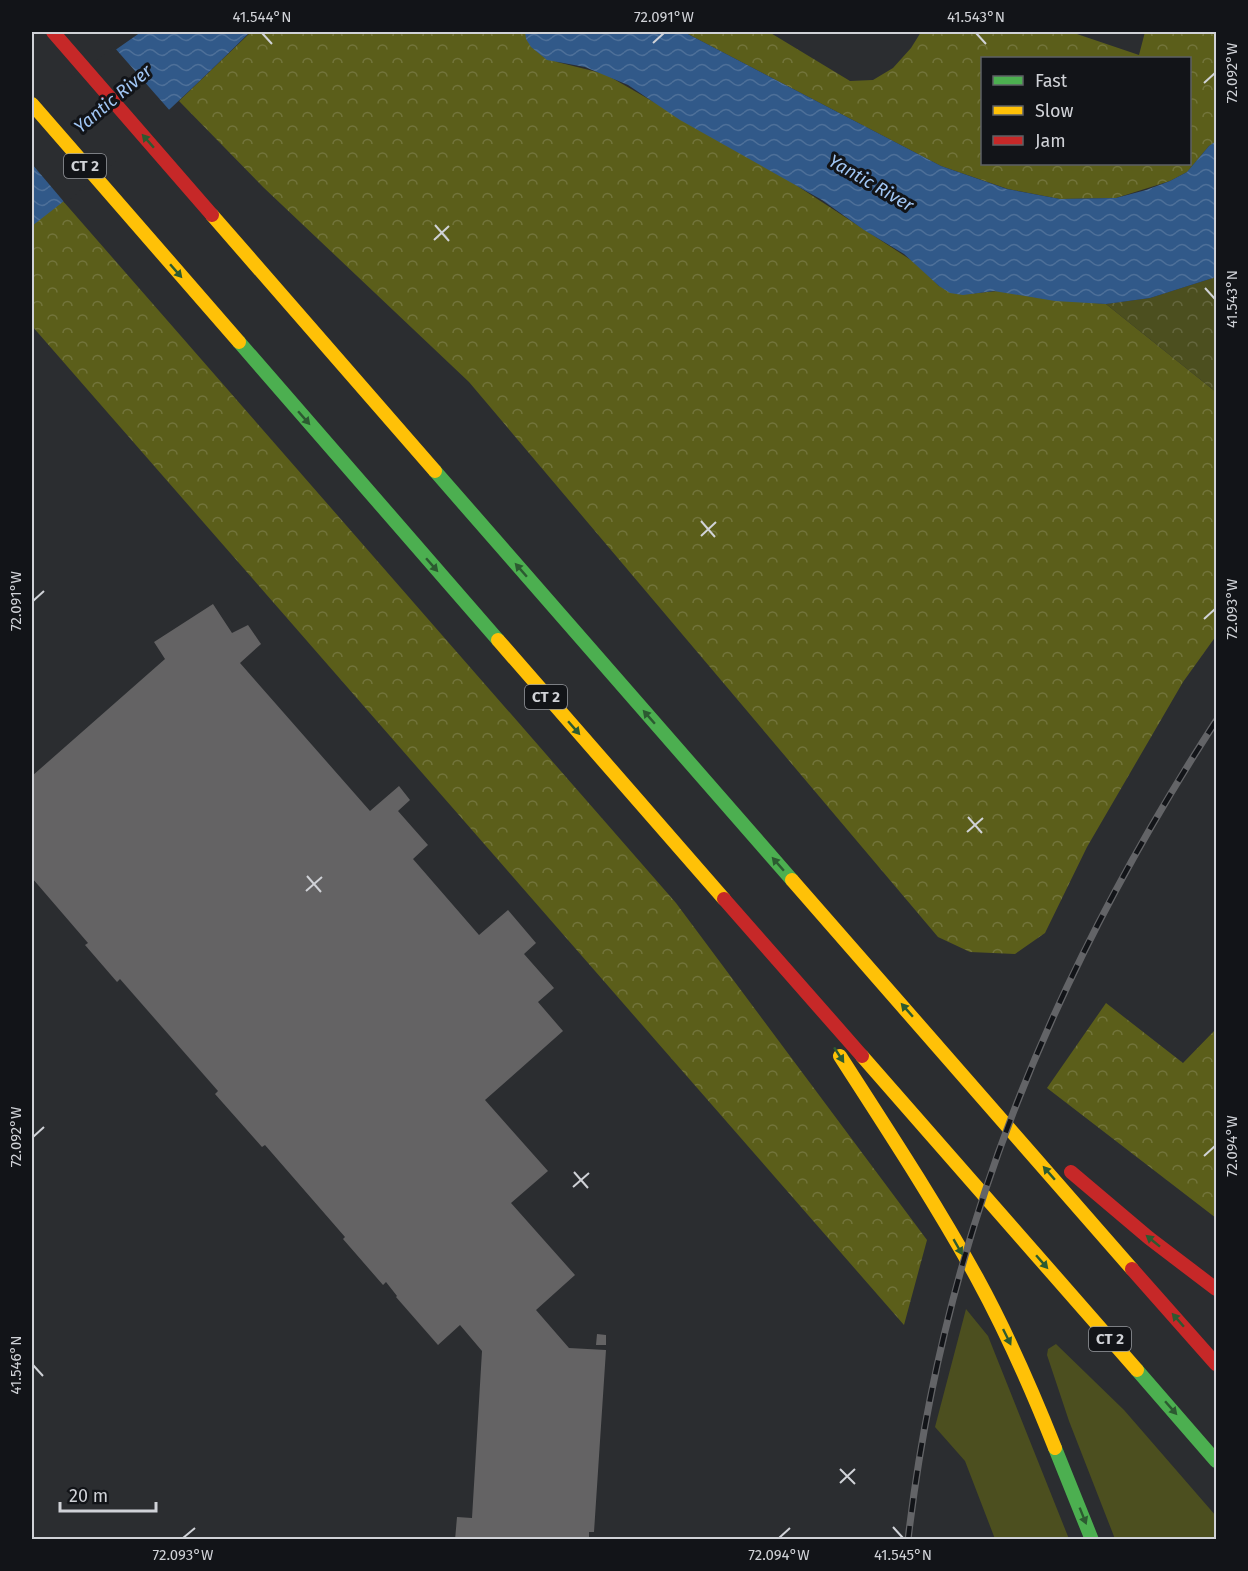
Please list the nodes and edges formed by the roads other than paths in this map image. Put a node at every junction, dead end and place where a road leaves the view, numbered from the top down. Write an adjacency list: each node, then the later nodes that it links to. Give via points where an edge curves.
1 (53, 32): 6 (highway, one-way to 1, via 1034,1144 923,1029)
2 (32, 104): 3 (highway, CT 2, one-way to 3)
3 (758, 937): 7 (highway, CT 2, one-way to 7); 8 (highway, one-way to 8, via 827,1038 980,1285 1024,1374)
4 (1058, 1160): 5 (highway, one-way to 4)
5 (1216, 1289)
6 (1216, 1364)
7 (1216, 1461)
8 (1092, 1539)

